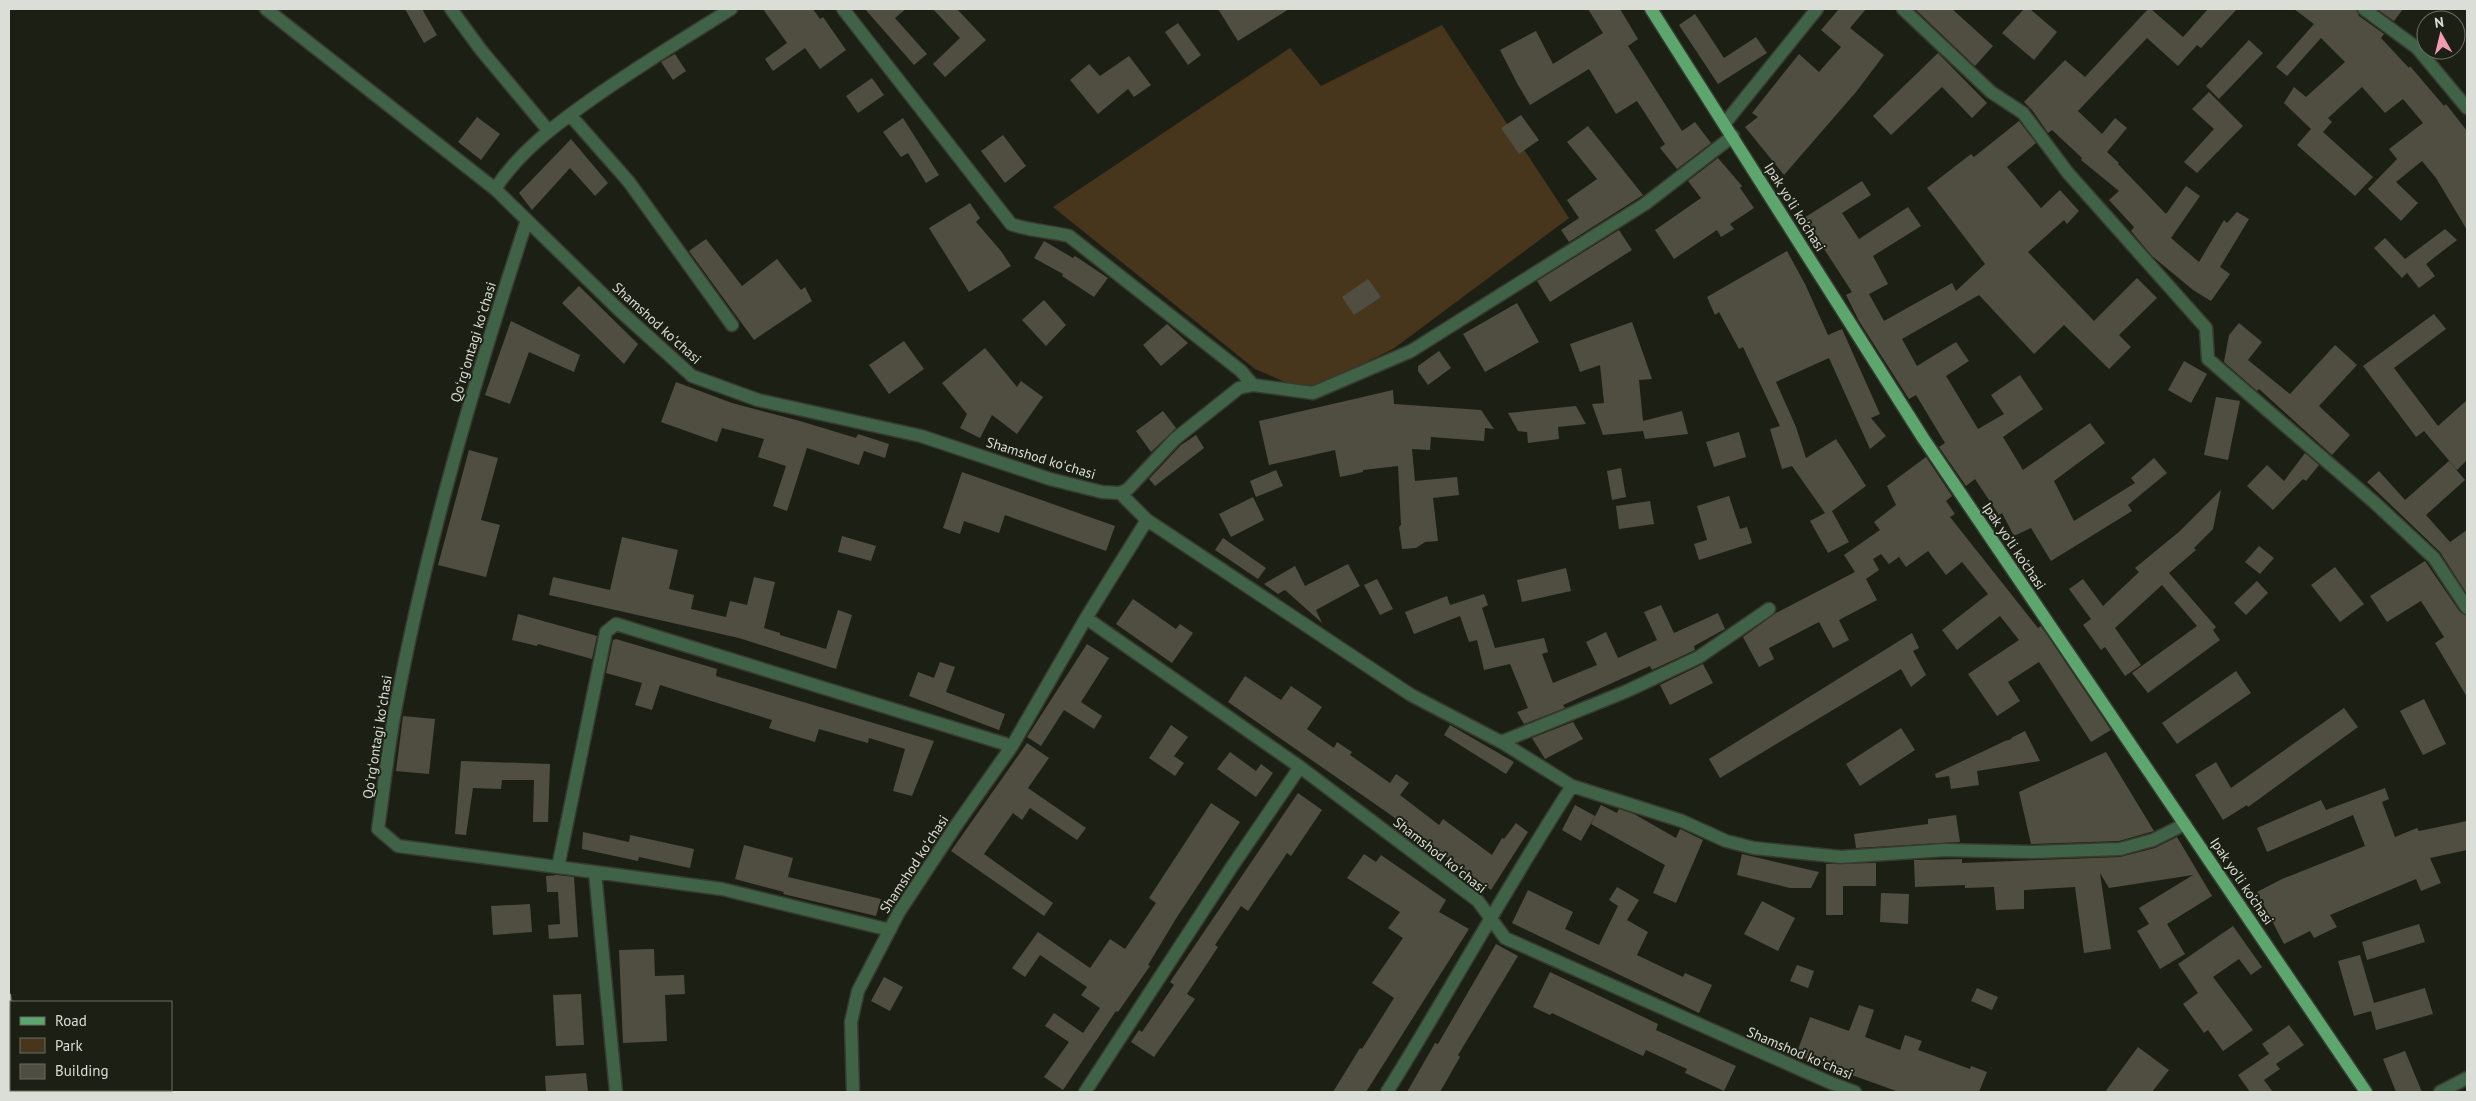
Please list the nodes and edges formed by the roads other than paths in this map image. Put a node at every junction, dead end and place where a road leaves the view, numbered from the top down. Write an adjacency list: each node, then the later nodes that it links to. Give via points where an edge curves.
1 (266, 9): 14 (street, Shamshod koʻchasi)
2 (450, 9): 12 (street)
3 (731, 9): 10 (street, via 625,75)
4 (843, 9): 17 (street, via 1011,224 1027,230 1047,230 1069,236 1241,371)
5 (1651, 9): 11 (main road, Ipak yo'li ko'chasi)
6 (1817, 9): 11 (street)
7 (1903, 9): 20 (street, via 1991,92 2023,113 2068,173 2206,328 2208,359 2434,558)
8 (2364, 9): 9 (street, via 2416,48)
9 (2467, 108)
10 (570, 115): 12 (street); 16 (street, via 629,182)
11 (1725, 124): 13 (main road, Ipak yo'li ko'chasi)
12 (548, 130): 14 (street, via 507,170)
13 (1733, 136): 17 (street, via 1645,204 1411,350 1313,394); 27 (main road, Ipak yo'li ko'chasi, via 1923,438)
14 (495, 189): 15 (street, Shamshod koʻchasi)
15 (527, 220): 18 (street, Shamshod koʻchasi, via 692,376 758,400 921,436 1050,479 1102,492); 28 (street, Qoʻrgʻontagi koʻchasi, via 481,360 423,584 396,707 378,829 398,846)
16 (732, 325)
17 (1253, 385): 18 (street, via 1239,388 1175,439 1128,490)
18 (1120, 493): 19 (street)
19 (1147, 520): 22 (street, Shamshod koʻchasi); 23 (street, via 1411,695)
20 (2467, 608)
21 (1769, 609): 23 (street, via 1699,656 1627,691)
22 (1086, 618): 24 (street, Shamshod koʻchasi); 25 (street, Shamshod koʻchasi)
23 (1501, 742): 26 (street)
24 (1012, 746): 28 (street, via 616,624 606,632); 31 (street, Shamshod koʻchasi, via 957,824)
25 (1300, 767): 30 (street, Shamshod koʻchasi, via 1478,901); 35 (street)
26 (1572, 786): 27 (street, via 1682,821 1726,841 1754,848 1841,857 1945,850 2120,849 2153,840); 30 (street)
27 (2185, 824): 38 (main road, Ipak yo'li ko'chasi)
28 (558, 867): 29 (street, Qoʻrgʻontagi koʻchasi)
29 (595, 872): 31 (street, Qoʻrgʻontagi koʻchasi, via 722,889); 33 (street)
30 (1490, 918): 36 (street); 37 (street, Shamshod koʻchasi, via 1505,938)
31 (890, 930): 34 (street, Shamshod koʻchasi, via 858,991 851,1022)
32 (2467, 1078): 39 (street)
33 (616, 1092)
34 (853, 1092)
35 (1085, 1092)
36 (1387, 1092)
37 (1855, 1092)
38 (2366, 1092)
39 (2440, 1092)

